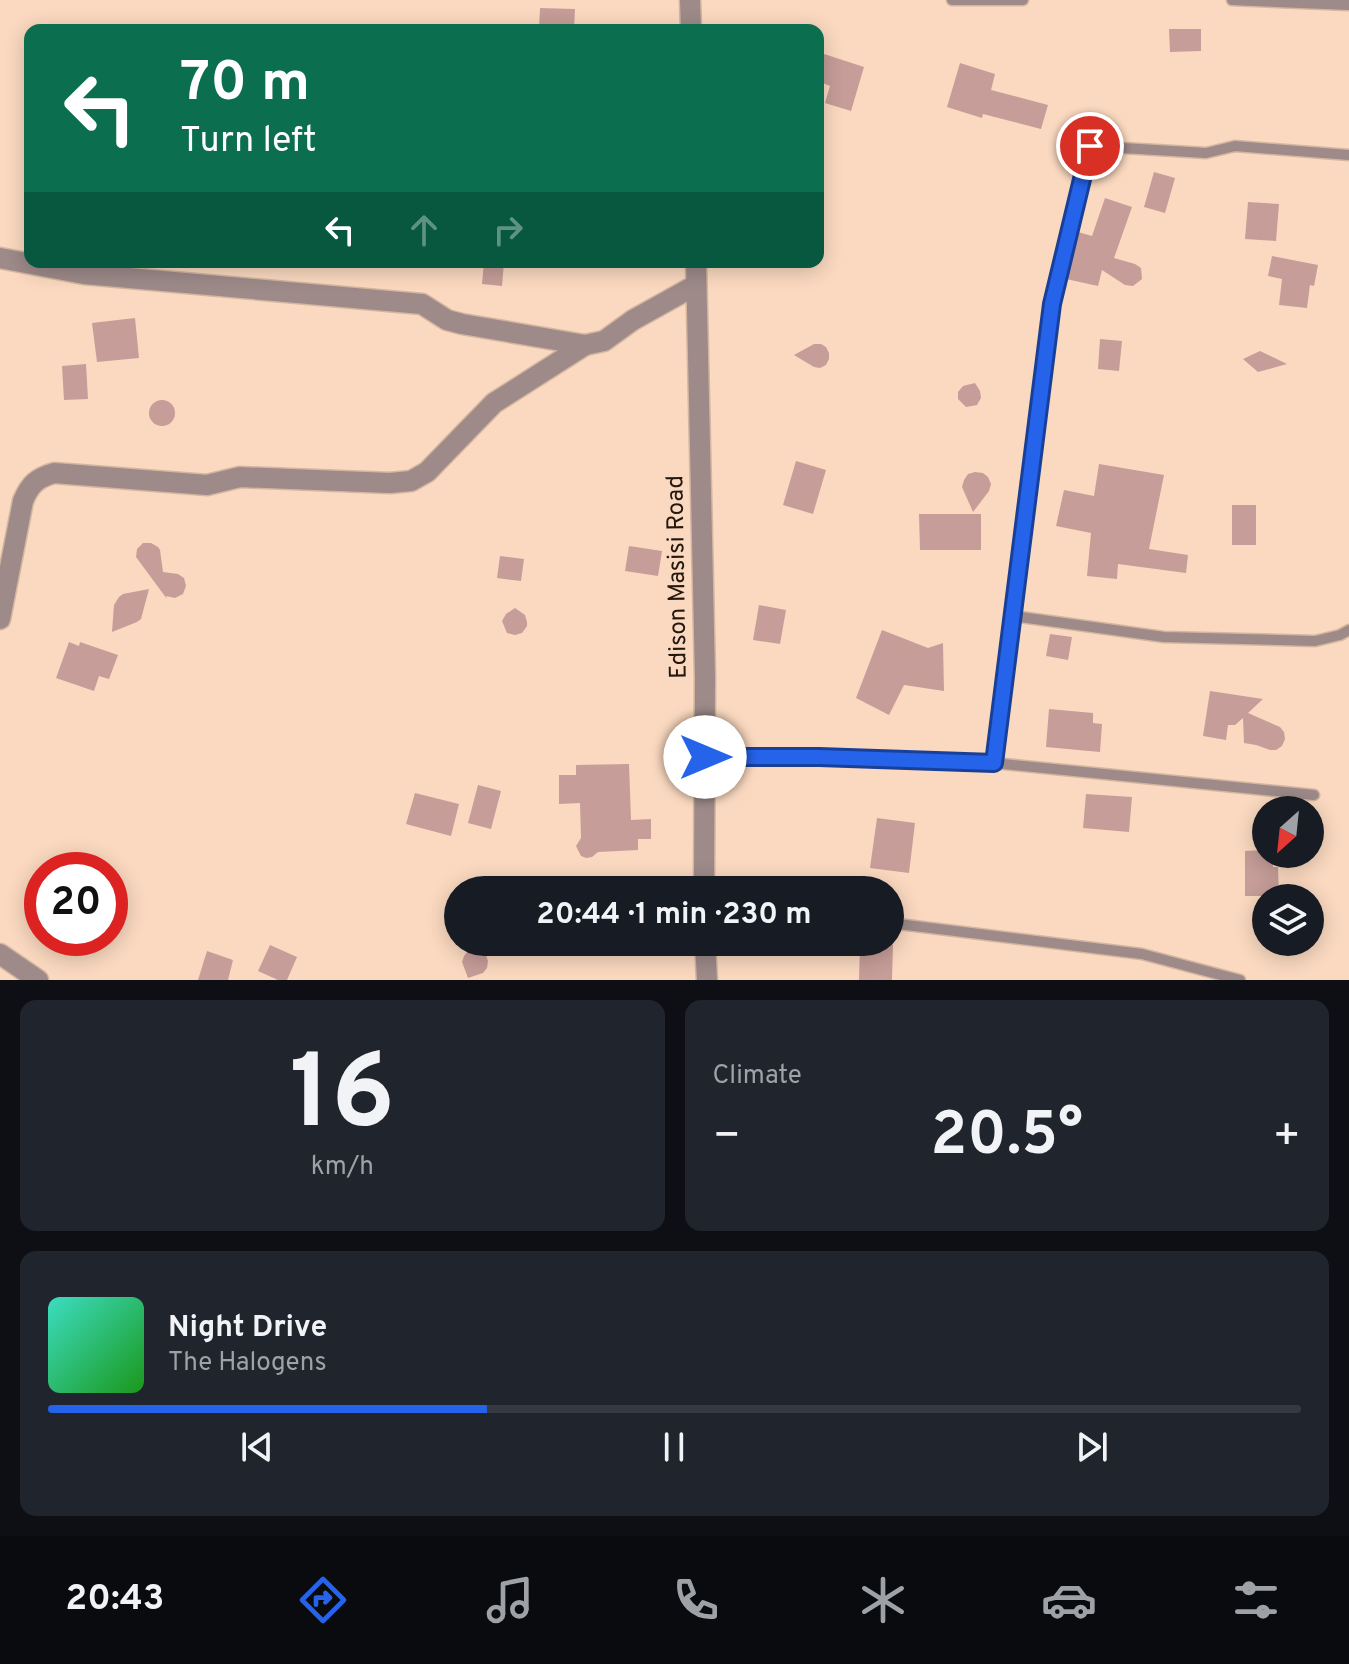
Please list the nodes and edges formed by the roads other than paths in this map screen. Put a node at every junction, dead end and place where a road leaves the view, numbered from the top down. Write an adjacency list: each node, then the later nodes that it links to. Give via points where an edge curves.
1 (690, 0): 6 (street)
2 (952, 0): 3 (lane)
3 (1023, 0)
4 (1232, 0): 5 (lane)
5 (1349, 5)
6 (691, 24)
7 (1349, 155): 14 (lane, via 1235,146 1206,153 1090,146 1052,304)
8 (0, 258): 9 (street)
9 (24, 263)
10 (52, 268): 13 (street, via 422,304 462,324)
11 (696, 268): 12 (street, Edison Masisi Road)
12 (696, 285): 13 (street, via 604,341); 17 (street, Edison Masisi Road)
13 (585, 345): 15 (street, via 494,403 427,472 411,481 240,477 207,485 54,473 40,477 23,501)
14 (1013, 616): 16 (lane, via 1164,637 1315,641); 18 (lane)
15 (0, 619)
16 (1349, 630)
17 (705, 757): 18 (lane); 20 (street, Edison Masisi Road)
18 (994, 763): 19 (lane)
19 (1314, 795)
20 (704, 876)
21 (904, 925): 26 (lane, via 1142,954)
22 (0, 954): 24 (street)
23 (706, 956): 25 (street)
24 (38, 980)
25 (707, 980)
26 (1240, 980)

